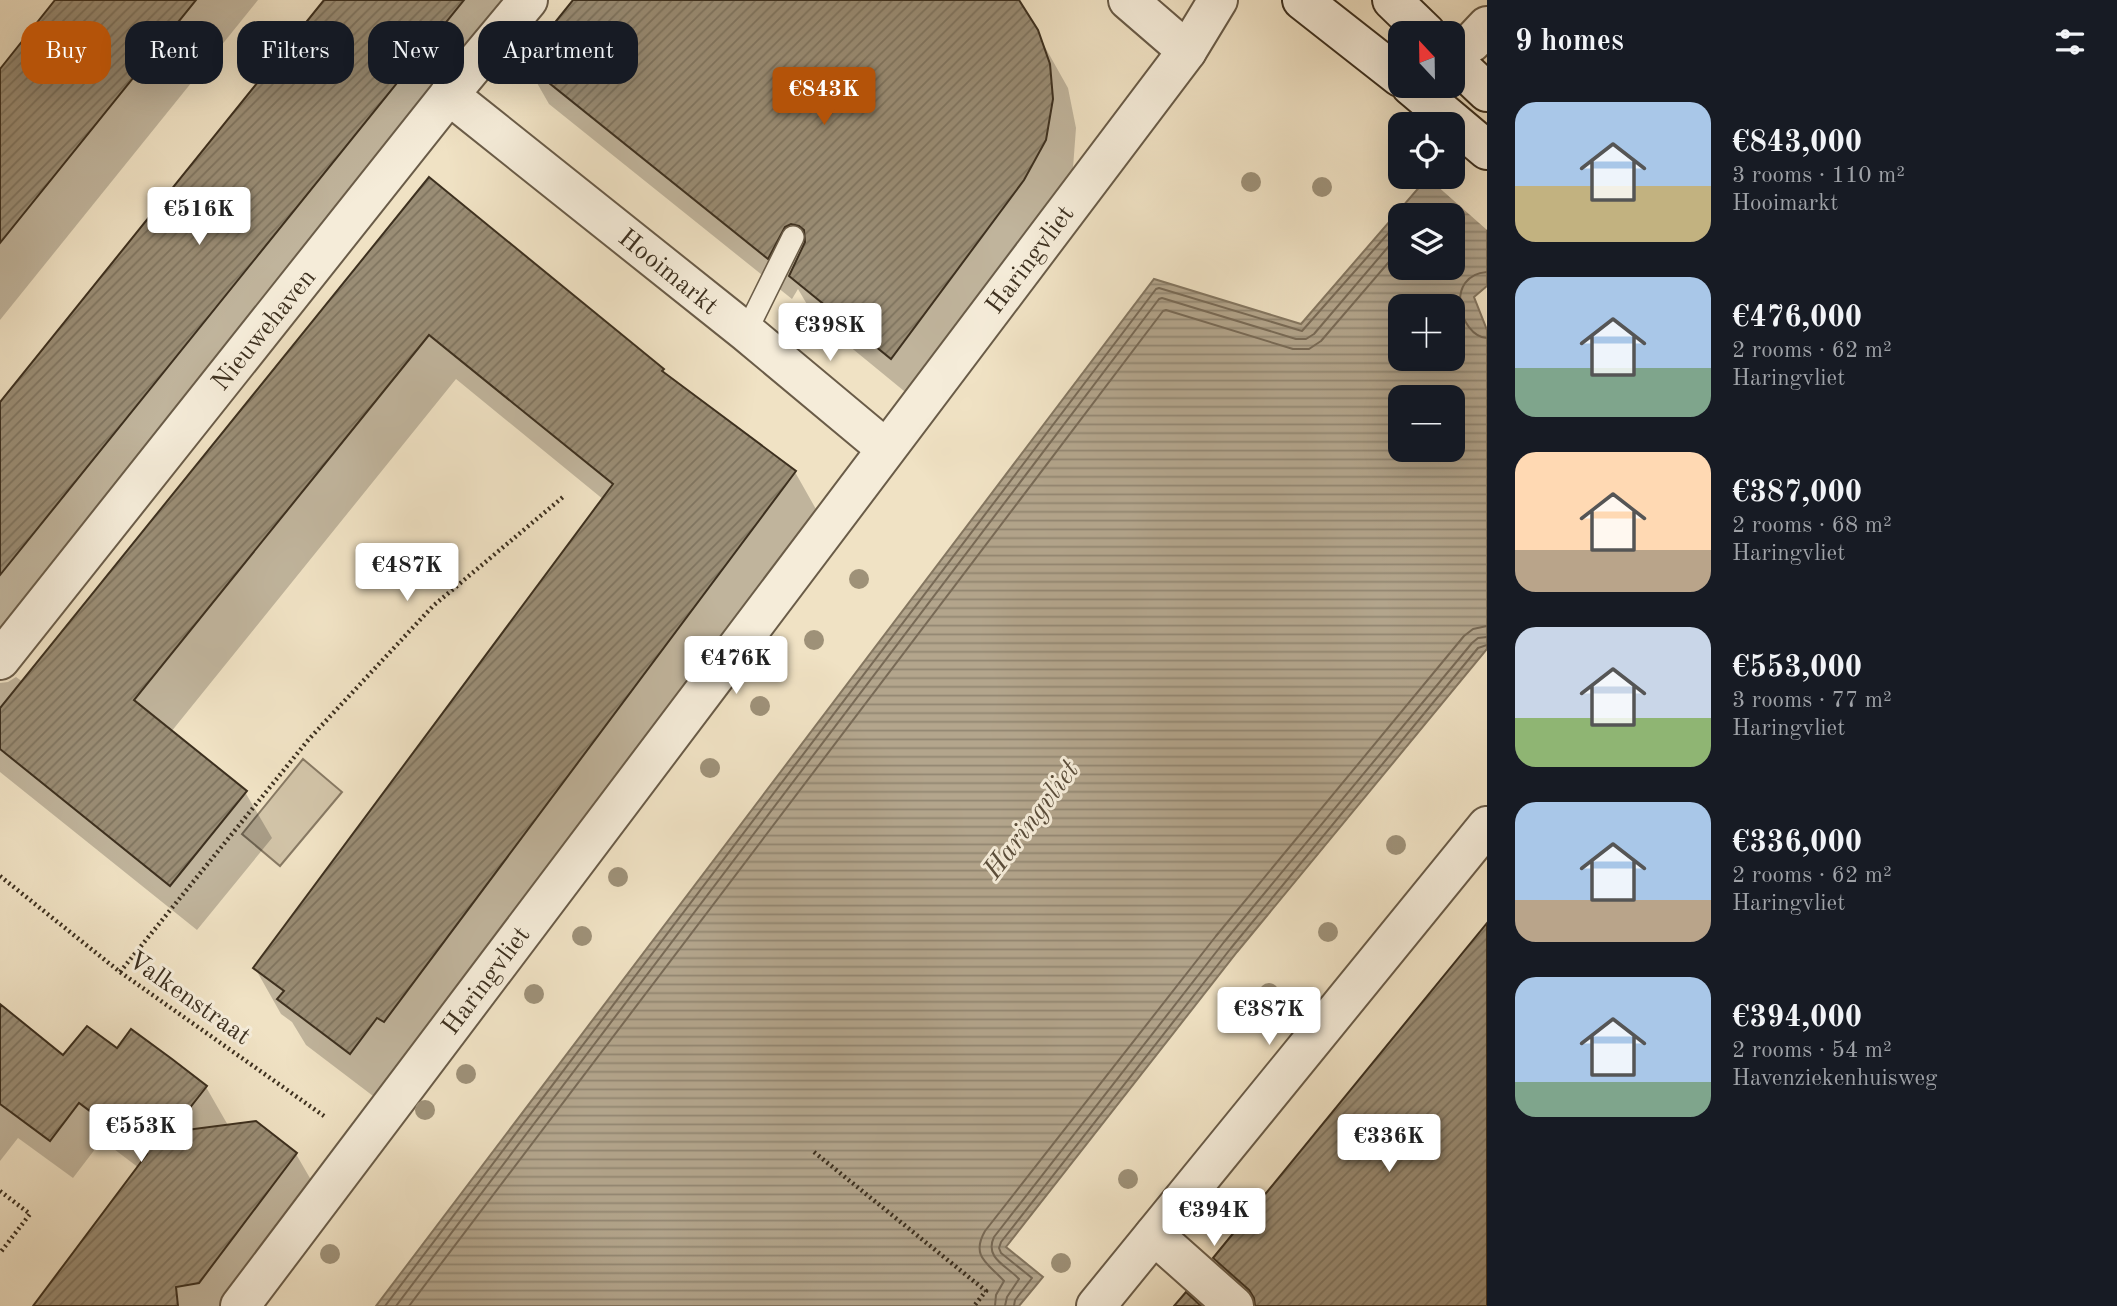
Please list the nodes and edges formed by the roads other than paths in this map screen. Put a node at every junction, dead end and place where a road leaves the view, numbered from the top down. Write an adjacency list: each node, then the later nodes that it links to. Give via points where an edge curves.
1 (528, 0): 9 (street, Nieuwehaven)
2 (1128, 0): 7 (street)
3 (1218, 0): 7 (street)
4 (1302, 0): 8 (street)
5 (1392, 0): 6 (street)
6 (1414, 21)
7 (1187, 51): 14 (street, Haringvliet)
8 (1388, 68)
9 (449, 95): 13 (street, Hooimarkt); 15 (street, Nieuwehaven)
10 (1427, 98): 11 (street)
11 (1487, 149)
12 (793, 237): 13 (lane)
13 (742, 329): 14 (street, Hooimarkt)
14 (886, 448): 18 (street, Haringvliet)
15 (0, 660)
16 (1487, 826): 17 (street)
17 (1154, 1235): 19 (street); 20 (street)
18 (240, 1306)
19 (1096, 1306)
20 (1234, 1306)

